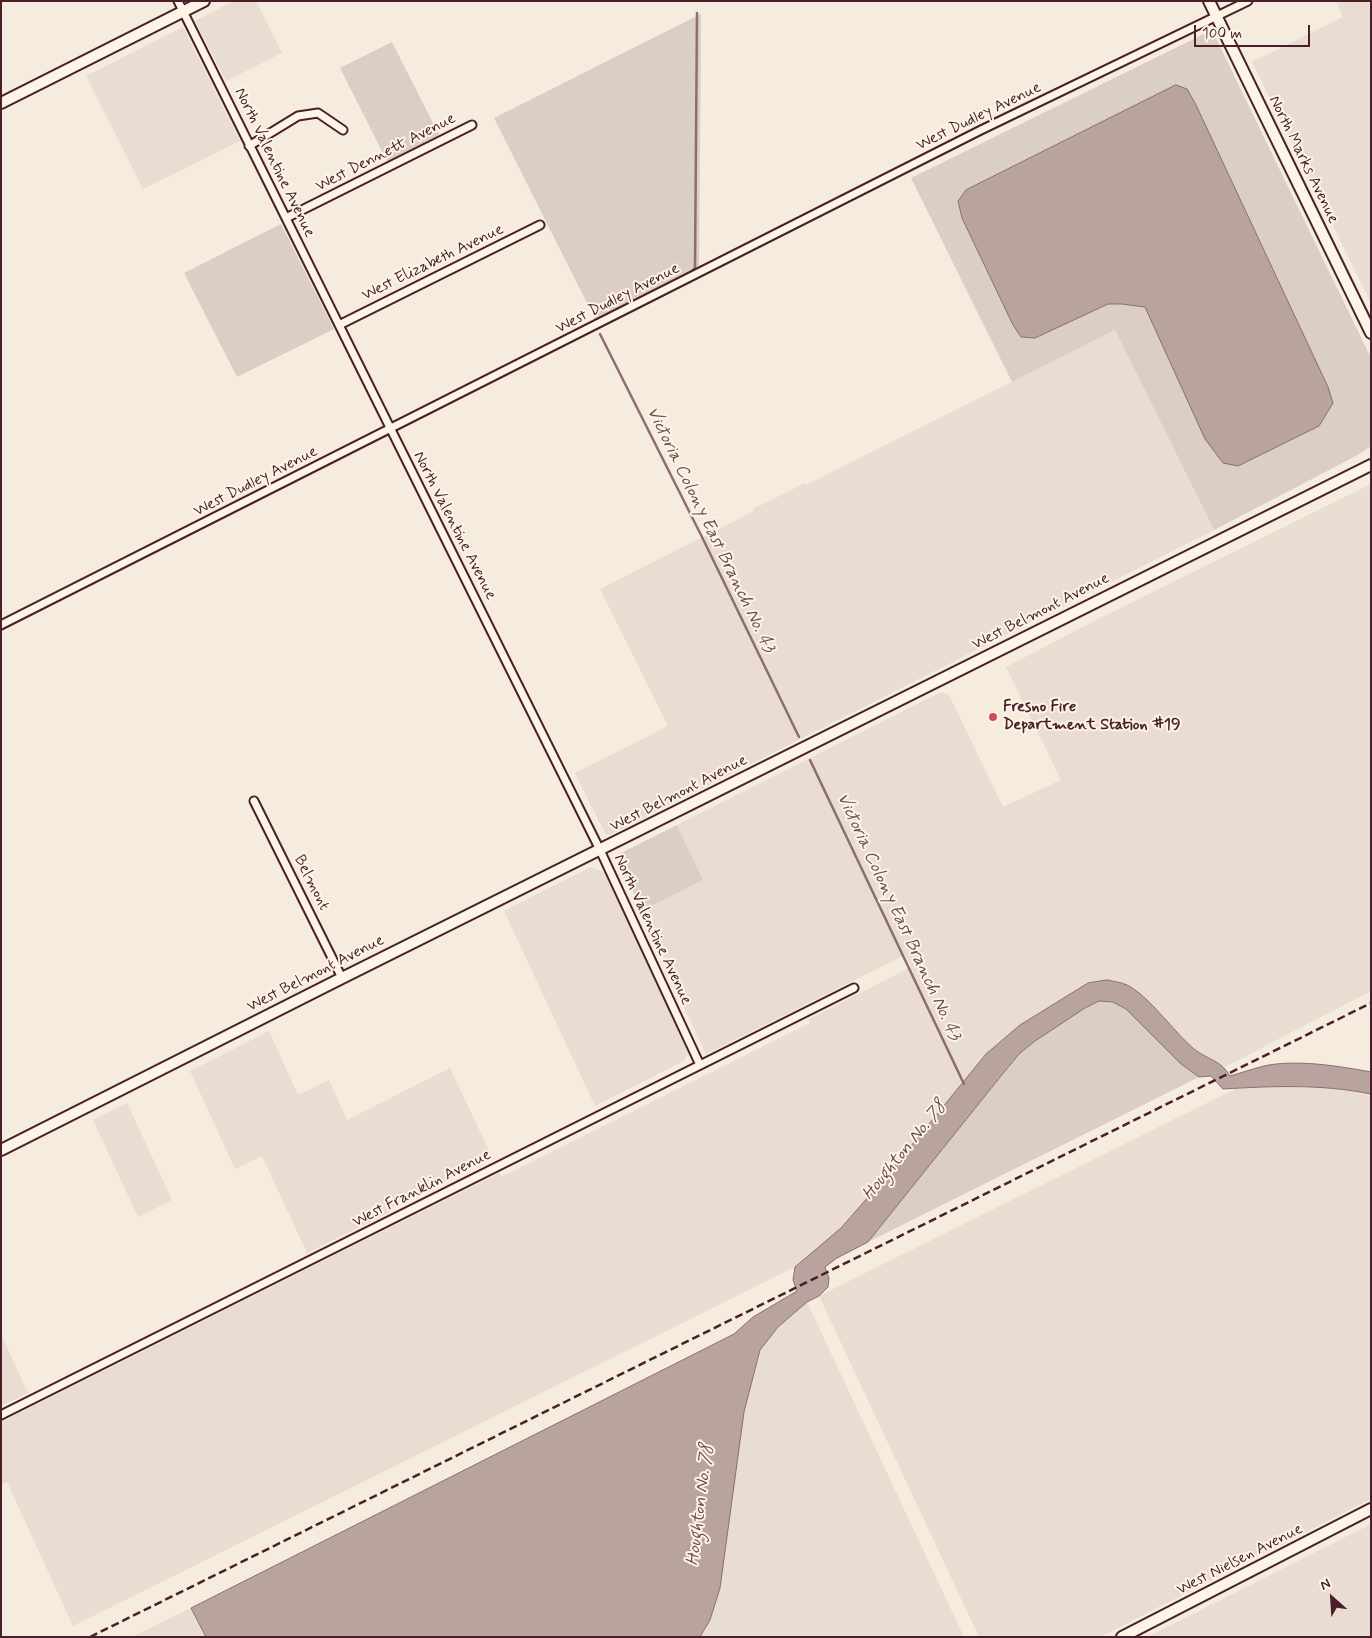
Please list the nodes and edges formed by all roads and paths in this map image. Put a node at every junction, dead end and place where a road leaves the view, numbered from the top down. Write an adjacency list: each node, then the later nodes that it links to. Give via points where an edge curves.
1 (178, 1): 5 (street, North Valentine Avenue)
2 (204, 1): 5 (street)
3 (1209, 1): 6 (street, North Marks Avenue)
4 (1248, 1): 6 (street, West Dudley Avenue)
5 (183, 12): 7 (street); 10 (street, North Valentine Avenue)
6 (1216, 17): 14 (street, North Marks Avenue); 15 (street, West Dudley Avenue, via 981,130)
7 (1, 102)
8 (472, 125): 11 (street, West Dennett Avenue)
9 (343, 130): 10 (street, via 318,113 298,116)
10 (249, 146): 11 (street, North Valentine Avenue)
11 (286, 218): 13 (street, North Valentine Avenue)
12 (540, 225): 13 (street, West Elizabeth Avenue)
13 (339, 325): 15 (street, North Valentine Avenue)
14 (1371, 333)
15 (390, 430): 17 (street, West Dudley Avenue); 19 (street, North Valentine Avenue)
16 (1371, 465): 19 (street, West Belmont Avenue)
17 (1, 625)
18 (254, 801): 20 (street, Belmont)
19 (600, 850): 20 (street, West Belmont Avenue); 22 (street, North Valentine Avenue)
20 (342, 978): 23 (street, West Belmont Avenue)
21 (854, 988): 22 (street, West Franklin Avenue)
22 (700, 1065): 24 (street, West Franklin Avenue)
23 (1, 1150)
24 (1, 1415)
25 (1371, 1509): 26 (street, West Nielsen Avenue)
26 (1122, 1637)

